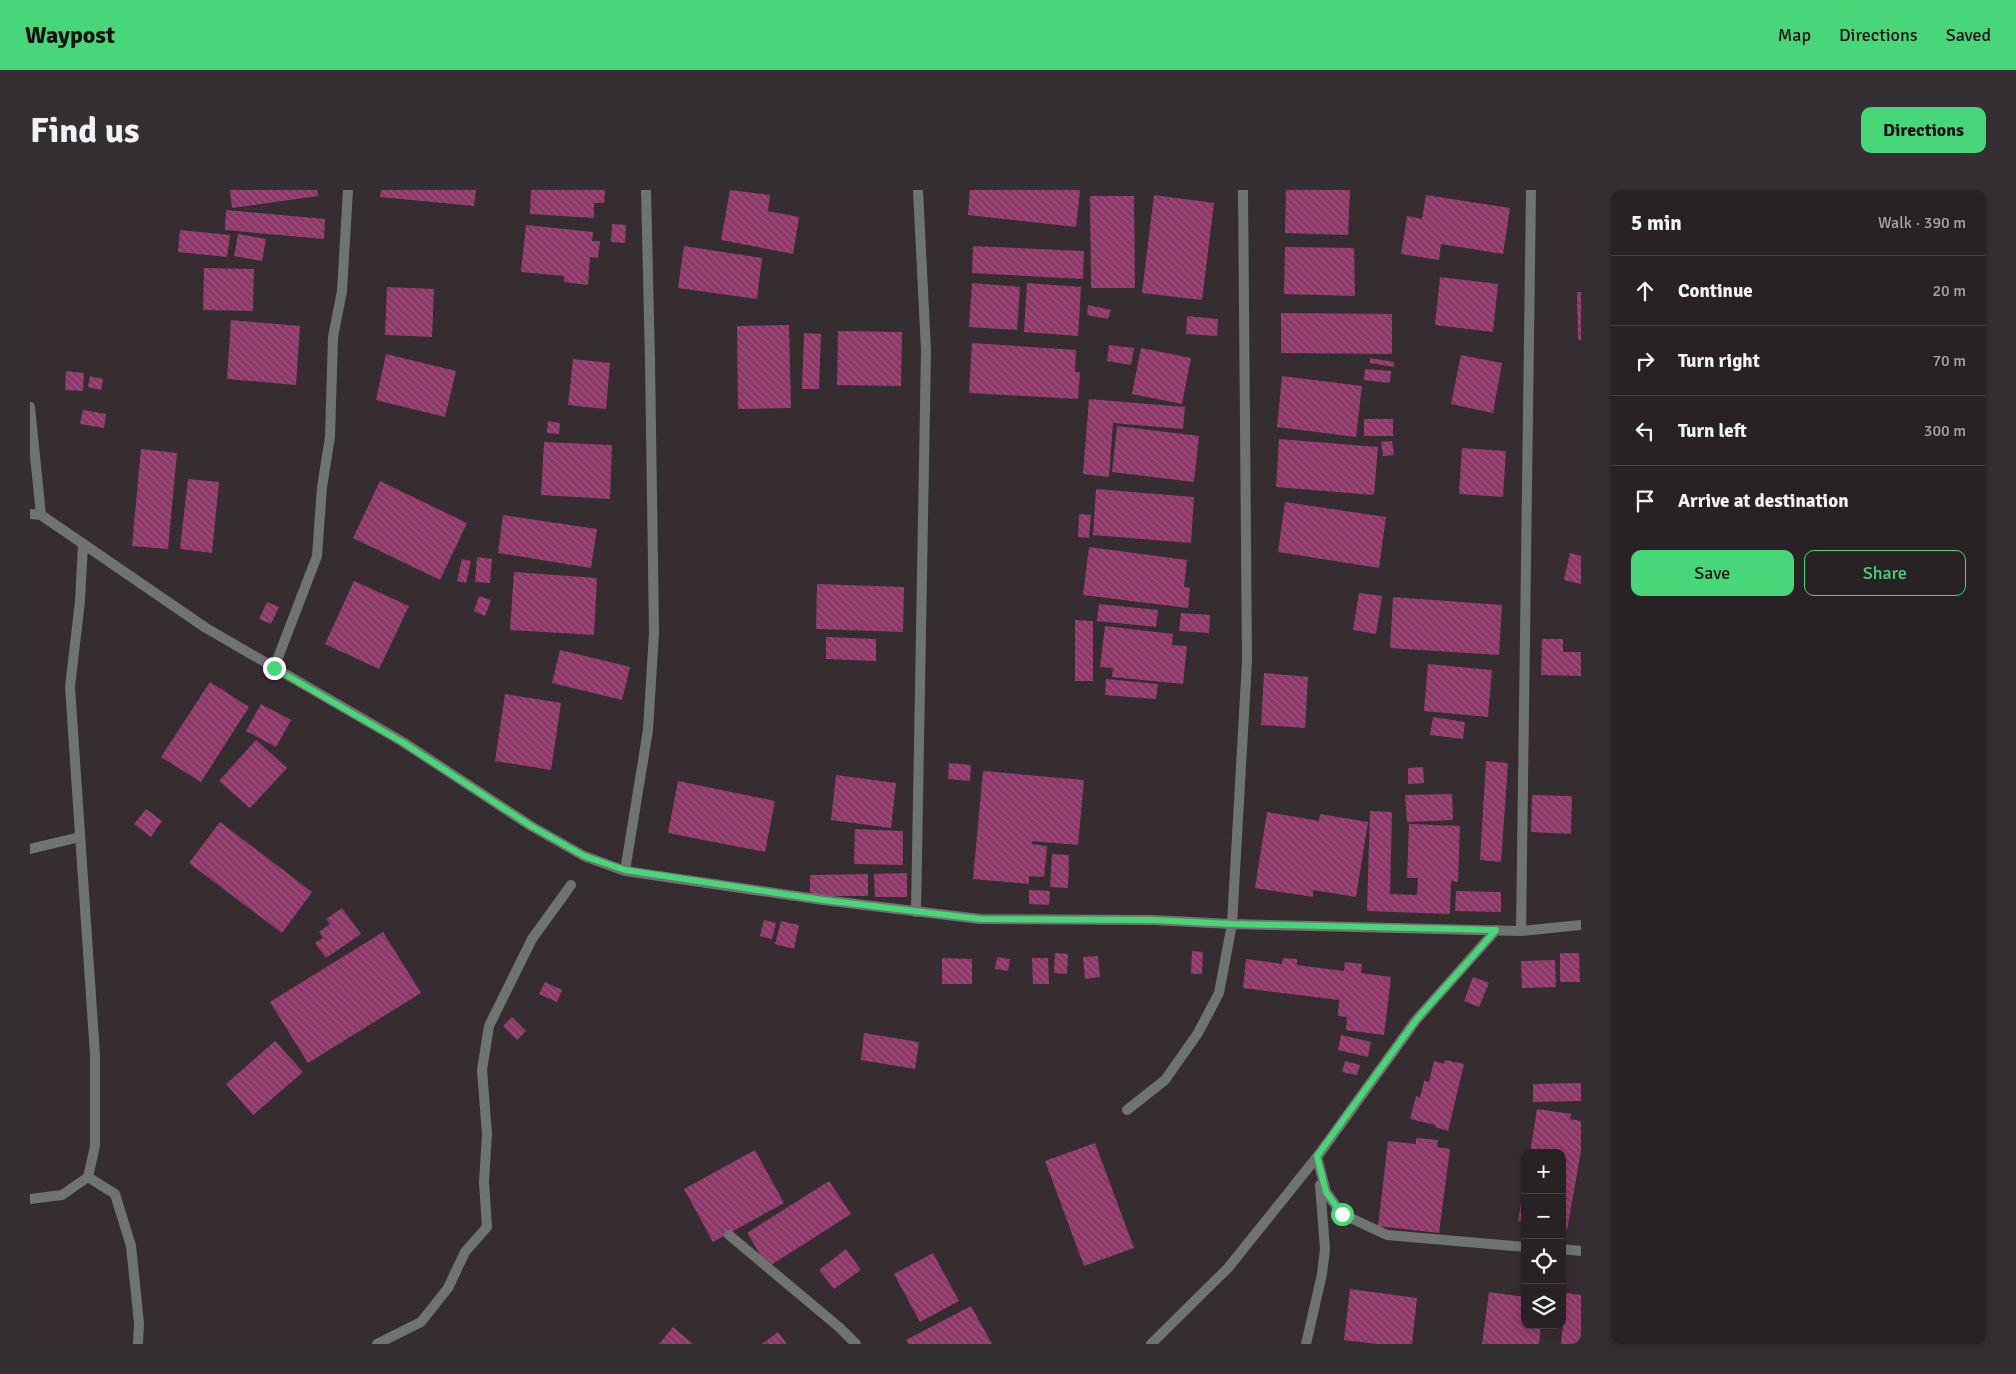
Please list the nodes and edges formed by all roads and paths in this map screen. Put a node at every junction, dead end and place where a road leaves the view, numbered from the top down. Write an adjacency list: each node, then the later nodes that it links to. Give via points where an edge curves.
1 (348, 190): 10 (street, via 342,291 333,337 330,437 322,487 317,556)
2 (646, 190): 13 (street, via 654,633 648,730)
3 (918, 190): 15 (street, via 926,350)
4 (1243, 190): 16 (street, via 1247,661)
5 (1531, 190): 19 (street)
6 (30, 408): 8 (street)
7 (30, 514): 8 (street)
8 (41, 515): 9 (street)
9 (83, 544): 10 (street, via 206,628); 11 (street, via 70,687)
10 (274, 668): 13 (street, via 402,742 531,826 584,856)
11 (80, 837): 12 (street); 22 (street, via 95,1073 95,1146)
12 (30, 849)
13 (625, 870): 15 (street)
14 (571, 885): 29 (street, via 532,939 489,1026 482,1070 487,1134 484,1182 487,1227 465,1252 448,1288 421,1322)
15 (916, 912): 16 (street, via 980,919)
16 (1232, 924): 18 (street); 20 (street, via 1220,993 1198,1033 1165,1080)
17 (1581, 925): 19 (street)
18 (1496, 930): 19 (street); 21 (street, via 1416,1020)
19 (1521, 931)
20 (1127, 1110)
21 (1317, 1156): 25 (street, via 1326,1192 1342,1214 1387,1235); 31 (street, via 1228,1268); 32 (street, via 1325,1249)
22 (88, 1176): 23 (street, via 62,1196); 28 (street, via 114,1194 131,1246)
23 (30, 1198)
24 (729, 1235): 30 (street)
25 (1521, 1247)
26 (1566, 1250): 27 (street)
27 (1581, 1251)
28 (138, 1344)
29 (377, 1344)
30 (856, 1344)
31 (1150, 1344)
32 (1306, 1344)

